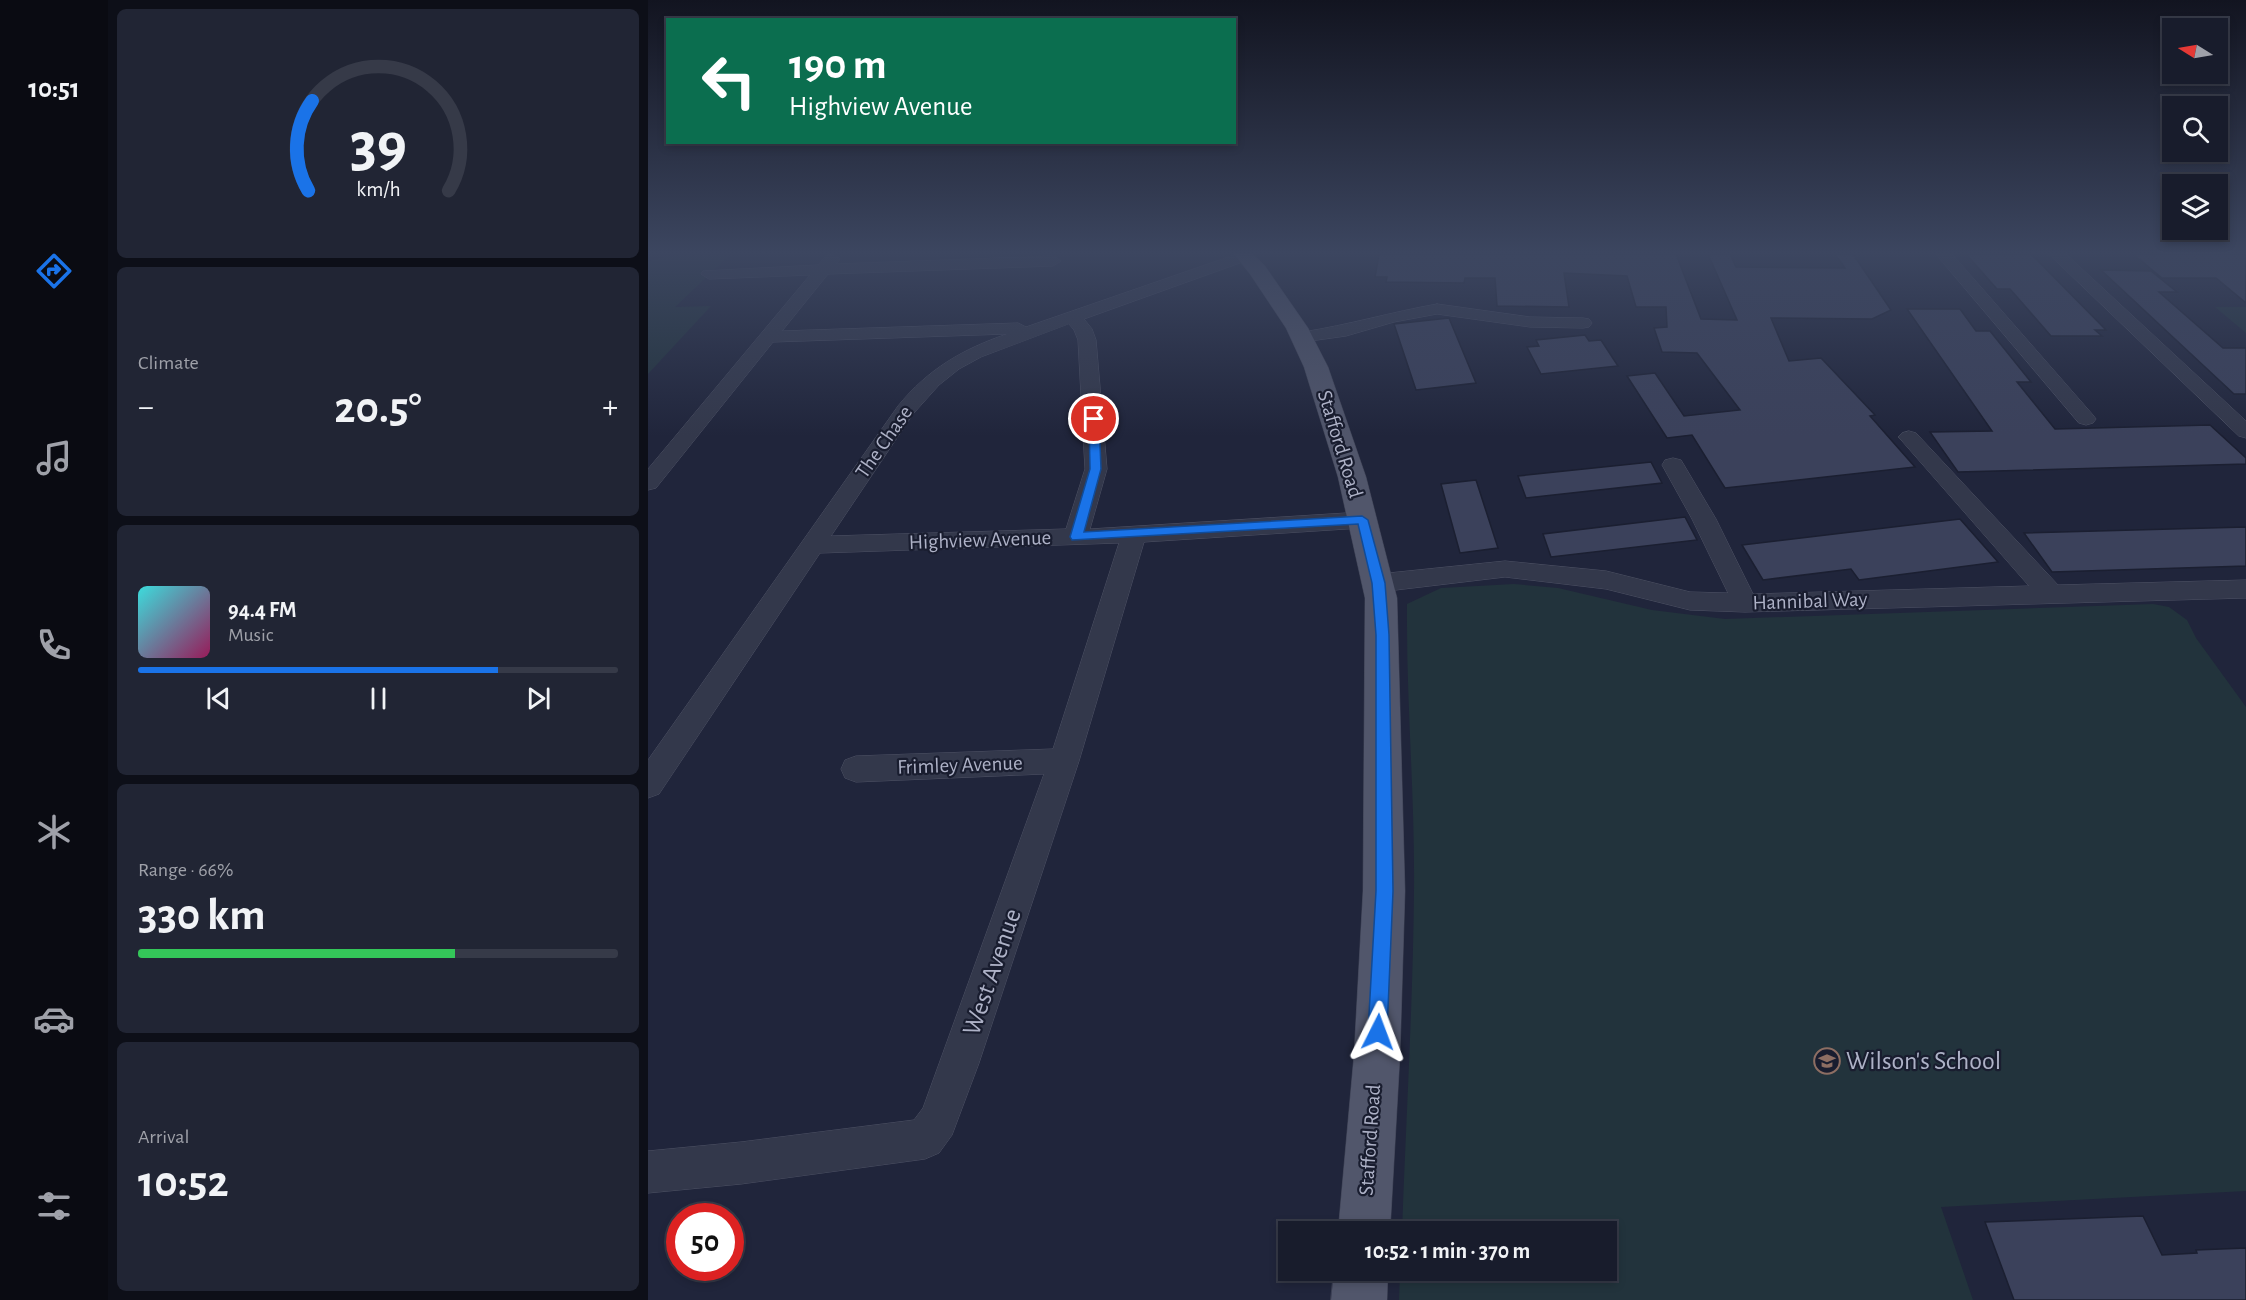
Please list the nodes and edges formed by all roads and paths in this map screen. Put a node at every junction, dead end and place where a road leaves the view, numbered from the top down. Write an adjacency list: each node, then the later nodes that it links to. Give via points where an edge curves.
1 (788, 315): 12 (street)
2 (1078, 315): 8 (street, The Chase)
3 (1288, 315): 13 (main road, Stafford Road)
4 (1399, 315): 13 (street, via 1346,331)
5 (1478, 315): 9 (street, via 1530,322)
6 (1996, 315): 15 (street)
7 (2121, 315): 16 (street)
8 (1072, 317): 11 (street, The Chase); 22 (street, via 1087,340 1096,459)
9 (1583, 323)
10 (978, 329): 11 (street, via 1019,327); 12 (street); 14 (street, via 974,347)
11 (1030, 332): 14 (street, The Chase)
12 (770, 337): 19 (street)
13 (1303, 337): 20 (main road, Stafford Road, via 1340,434)
14 (977, 351): 23 (street, The Chase, via 937,375 914,399)
15 (2085, 419)
16 (2246, 432)
17 (1909, 437): 26 (street)
18 (1673, 465): 27 (street)
19 (648, 483)
20 (1362, 520): 21 (street, Highview Avenue); 24 (main road, Stafford Road)
21 (1134, 535): 22 (street, Highview Avenue); 28 (street, West Avenue)
22 (1076, 537): 23 (street, Highview Avenue)
23 (813, 545): 30 (street, The Chase)
24 (1379, 583): 27 (street, Hannibal Way, via 1504,569 1606,580 1690,601); 32 (main road, Stafford Road, via 1384,891)
25 (2246, 589): 26 (street, Hannibal Way)
26 (2050, 593): 27 (street, Hannibal Way)
27 (1745, 603)
28 (1064, 761): 29 (street, Frimley Avenue); 31 (street, West Avenue, via 949,1095 935,1127 925,1139)
29 (856, 769)
30 (648, 785)
31 (648, 1172)
32 (1365, 1221)
33 (1360, 1281): 34 (main road)
34 (1359, 1300)

